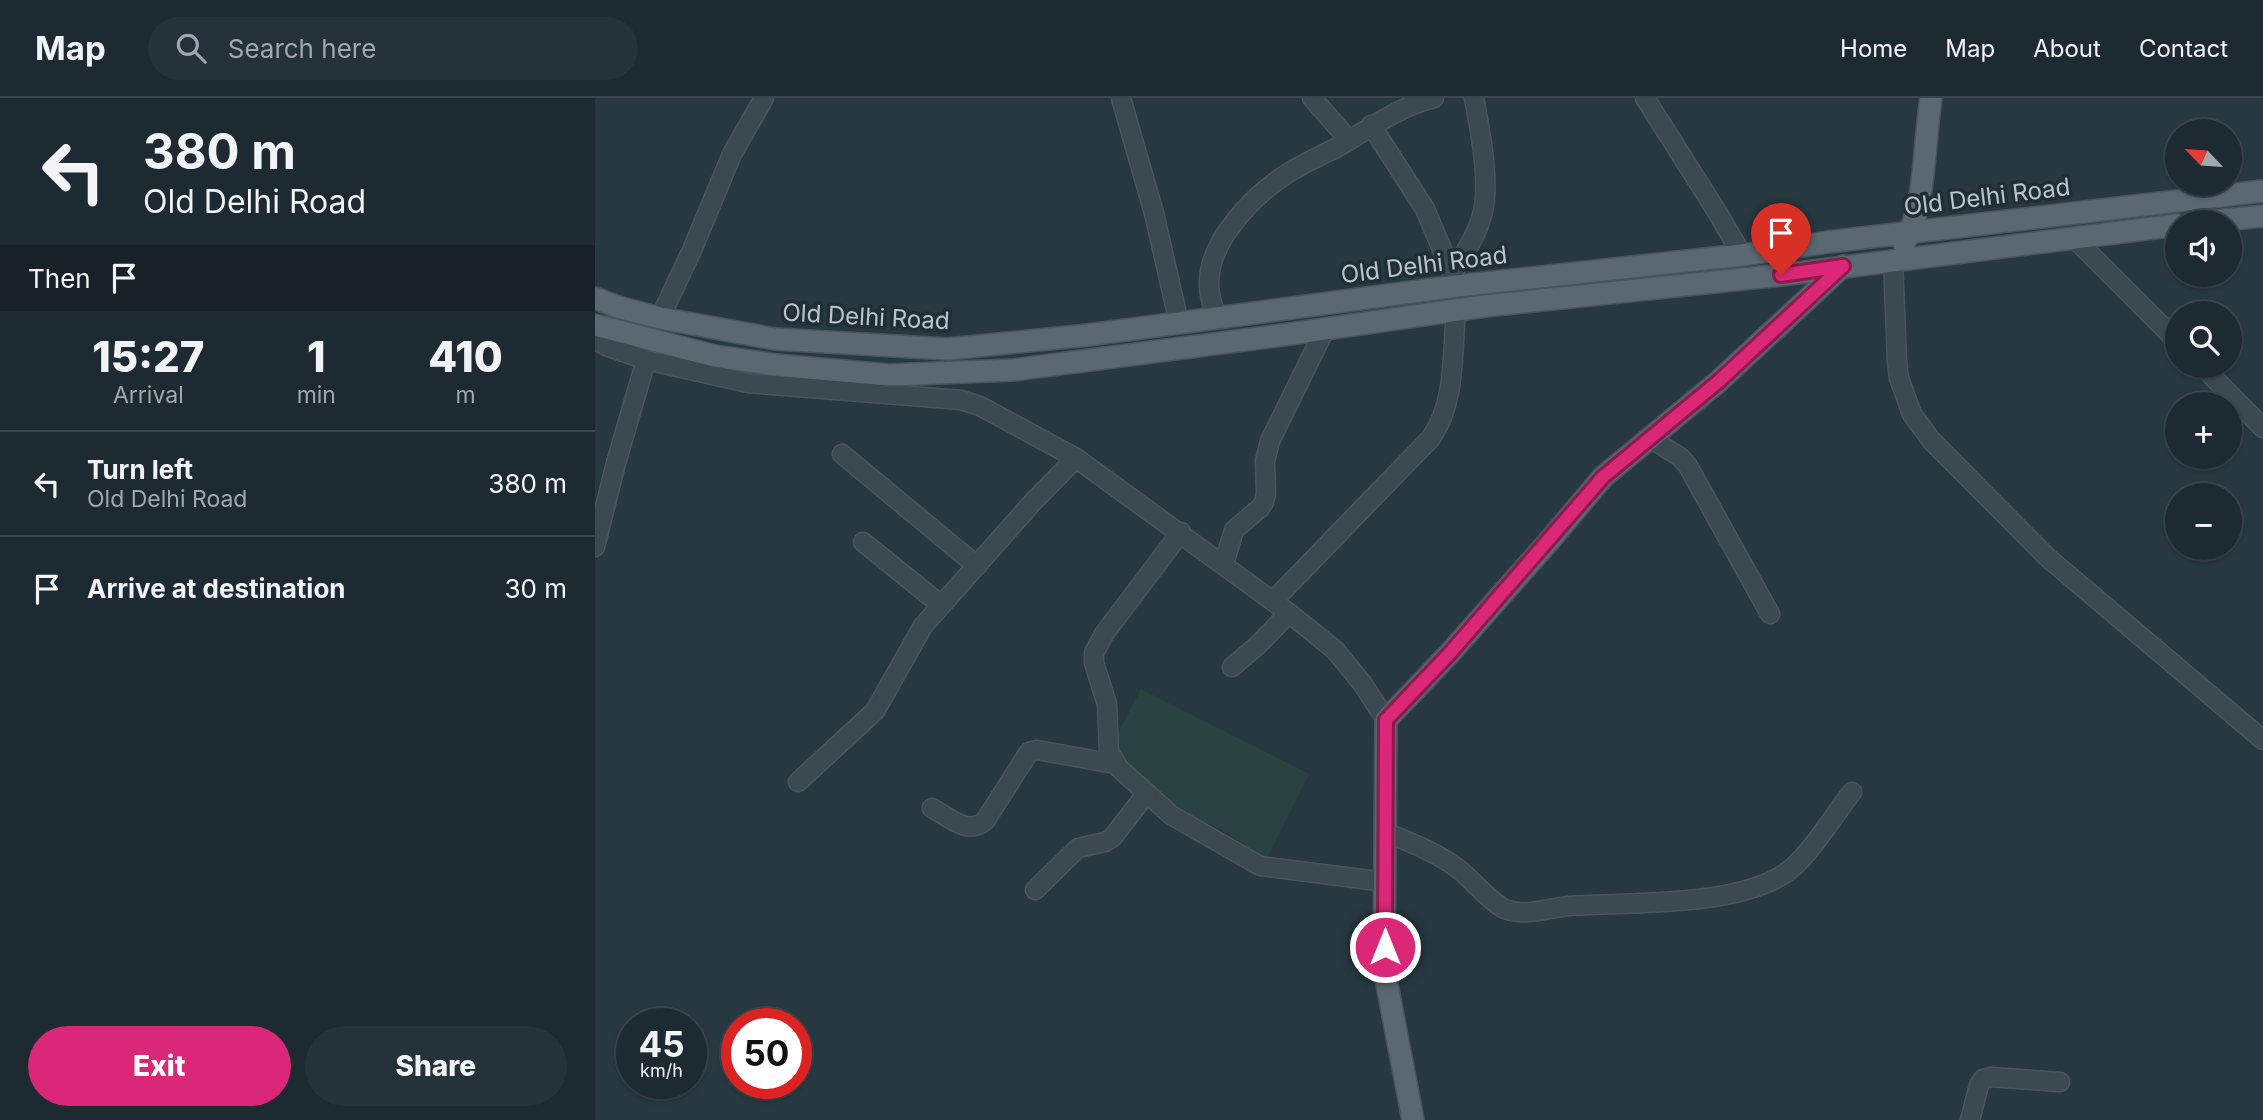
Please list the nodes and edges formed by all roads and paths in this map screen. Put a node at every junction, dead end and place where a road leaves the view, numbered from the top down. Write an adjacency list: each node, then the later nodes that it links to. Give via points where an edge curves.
1 (764, 98): 24 (street, via 732,154)
2 (1121, 98): 26 (street)
3 (1312, 98): 10 (street)
4 (1434, 98): 8 (street)
5 (1474, 98): 21 (street, via 1485,198)
6 (1645, 98): 18 (street)
7 (1931, 98): 15 (main road, via 1923,176)
8 (1411, 101): 9 (street)
9 (1371, 125): 10 (street); 21 (street, via 1425,209)
10 (1349, 140): 25 (street, via 1261,193 1232,226 1210,267 1209,291)
11 (2263, 191): 15 (main road, Old Delhi Road)
12 (2263, 216): 13 (main road)
13 (2242, 218)
14 (2165, 226): 16 (main road, Old Delhi Road)
15 (1911, 232): 17 (main road, Old Delhi Road); 19 (main road)
16 (2074, 237): 19 (main road, Old Delhi Road); 29 (street)
17 (1845, 240): 18 (main road, Old Delhi Road); 20 (main road)
18 (1742, 255): 21 (main road, Old Delhi Road)
19 (1893, 261): 20 (main road, Old Delhi Road); 48 (street, via 1899,377 1912,414 1925,432 2046,557)
20 (1843, 266): 23 (main road, Old Delhi Road); 34 (main road)
21 (1455, 280): 25 (main road, Old Delhi Road)
22 (595, 298): 24 (main road, Old Delhi Road)
23 (1456, 310): 28 (main road, Old Delhi Road); 42 (street, via 1448,400 1439,427)
24 (660, 318): 26 (main road, Old Delhi Road, via 775,339 948,349)
25 (1217, 318): 26 (main road, Old Delhi Road)
26 (1179, 323)
27 (595, 325): 28 (main road, Old Delhi Road, via 715,356 889,375 1013,370)
28 (1325, 329): 40 (street, via 1270,441 1263,502 1234,530)
29 (2165, 329)
30 (595, 339): 31 (street)
31 (646, 360): 36 (street, via 767,386 961,400); 39 (street)
32 (2213, 378): 33 (street)
33 (2263, 428)
34 (1650, 438): 45 (street, via 1688,466); 47 (main road, via 1603,477)
35 (842, 454): 41 (street)
36 (1076, 458): 37 (street); 41 (street)
37 (1181, 532): 40 (street); 49 (street, via 1094,653 1107,704 1107,747)
38 (863, 542): 43 (street)
39 (595, 547)
40 (1224, 564): 42 (street)
41 (977, 566): 43 (street)
42 (1273, 601): 44 (street)
43 (941, 606): 50 (street, via 915,638 875,711)
44 (1289, 612): 46 (street); 47 (street, via 1335,650)
45 (1770, 614)
46 (1232, 667)
47 (1386, 720): 54 (main road)
48 (2263, 740)
49 (1115, 764): 52 (street); 53 (street, via 1037,750 1029,752 978,827 965,827)
50 (798, 782)
51 (1852, 792): 54 (street, via 1787,873 1722,895 1638,904 1526,912 1505,909 1446,860)
52 (1147, 793): 55 (street, via 1187,826 1261,866); 56 (street, via 1112,838 1078,848)
53 (932, 807)
54 (1385, 832): 55 (main road)
55 (1385, 882): 58 (main road, via 1384,969)
56 (1035, 890)
57 (2060, 1082): 59 (street, via 1983,1079)
58 (1413, 1120)
59 (1970, 1120)

